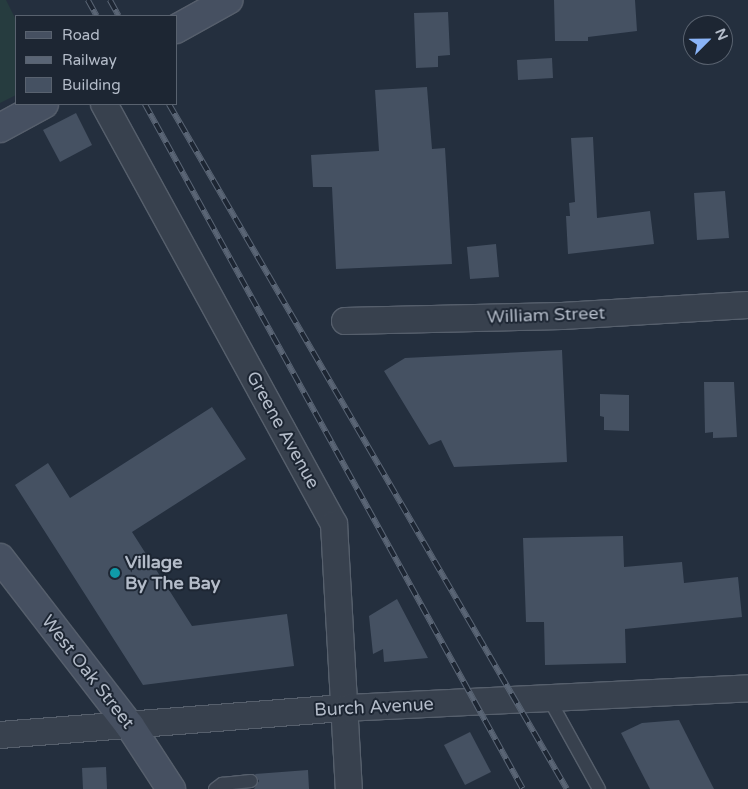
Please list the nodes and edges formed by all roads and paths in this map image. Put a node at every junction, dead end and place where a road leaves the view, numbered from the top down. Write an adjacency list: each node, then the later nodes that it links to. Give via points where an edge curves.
1 (228, 0): 2 (main road)
2 (178, 28)
3 (42, 105): 5 (main road)
4 (105, 105): 11 (street, Greene Avenue, via 334,524)
5 (0, 128)
6 (748, 305): 7 (street, William Street, via 562,316)
7 (344, 322)
8 (0, 558): 12 (main road, West Oak Street)
9 (748, 688): 10 (street, Burch Avenue)
10 (548, 697): 11 (street, Burch Avenue); 18 (lane)
11 (346, 708): 12 (street, Burch Avenue); 17 (street, Greene Avenue)
12 (130, 726): 13 (street, Burch Avenue); 15 (main road, West Oak Street)
13 (0, 735)
14 (251, 781): 16 (lane, via 222,784)
15 (171, 789)
16 (215, 789)
17 (349, 789)
18 (599, 789)

